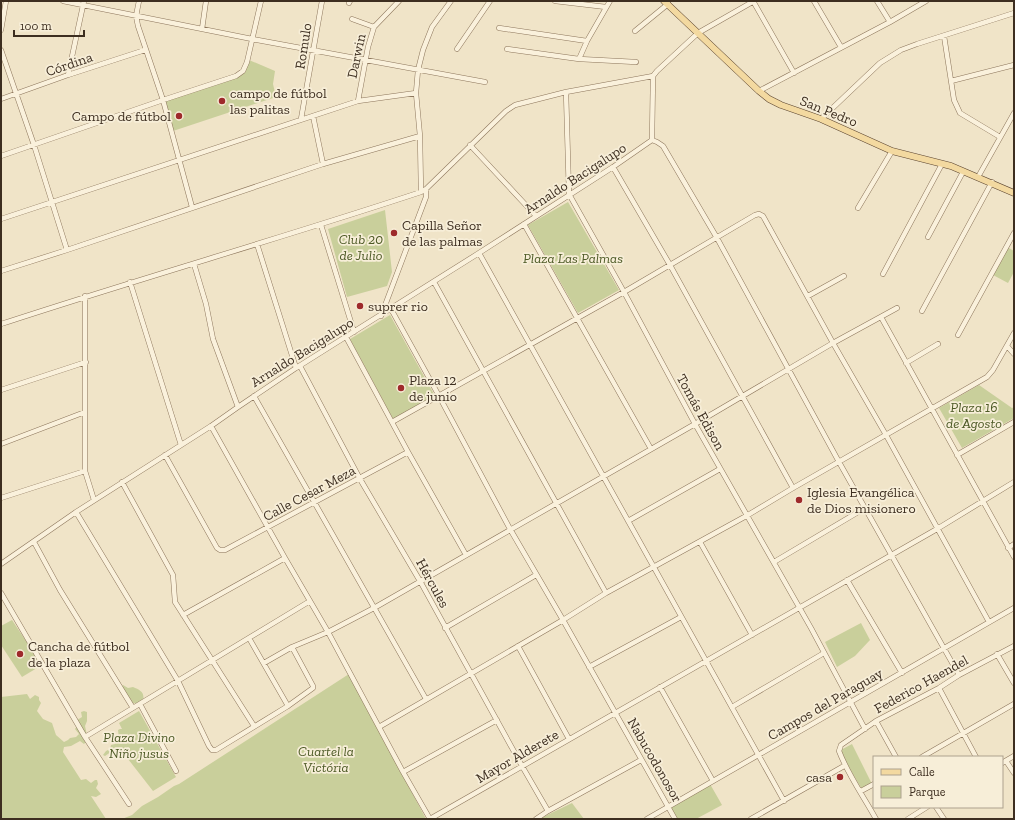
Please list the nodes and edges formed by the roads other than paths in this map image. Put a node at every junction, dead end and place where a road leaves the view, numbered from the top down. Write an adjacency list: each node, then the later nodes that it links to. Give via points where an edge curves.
1 (6, 1): 26 (street)
2 (63, 1): 16 (street)
3 (139, 1): 20 (street)
4 (206, 1): 25 (street)
5 (261, 1): 30 (street)
6 (322, 1): 37 (street, Romulo)
7 (399, 1): 23 (street, Darwin)
8 (451, 1): 42 (street, via 432,27)
9 (490, 1): 33 (street)
10 (555, 1): 18 (street)
11 (610, 1): 18 (street)
12 (753, 1): 28 (street); 43 (street)
13 (814, 1): 32 (street)
14 (877, 1): 22 (street)
15 (926, 1): 22 (street)
16 (84, 3): 20 (street); 44 (street)
17 (666, 3): 27 (street); 28 (main road, San Pedro)
18 (606, 7): 31 (street)
19 (1014, 14): 29 (street)
20 (136, 16): 25 (street); 36 (street)
21 (352, 19): 23 (street)
22 (890, 22): 32 (street)
23 (374, 27): 38 (street, Darwin)
24 (499, 28): 31 (street)
25 (202, 29): 30 (street)
26 (1, 30)
27 (635, 31)
28 (698, 33): 45 (street); 48 (main road, San Pedro)
29 (944, 36): 47 (street); 58 (street, via 890,56)
30 (252, 39): 37 (street); 53 (street, via 247,62 237,75)
31 (587, 41): 39 (street)
32 (841, 47): 43 (street)
33 (457, 49)
34 (507, 49): 39 (street)
35 (1, 50): 51 (street)
36 (146, 50): 44 (street, Córdina); 53 (street)
37 (314, 50): 38 (street); 57 (street, Romulo)
38 (366, 59): 42 (street); 54 (street, Darwin)
39 (579, 59): 40 (street)
40 (636, 62)
41 (1014, 65): 47 (street)
42 (418, 70): 46 (street); 50 (street)
43 (794, 73): 48 (street)
44 (68, 75): 51 (street, Córdina)
45 (653, 76): 49 (street); 61 (street)
46 (485, 82)
47 (951, 82): 60 (street, via 954,100 960,113)
48 (759, 91): 58 (main road, San Pedro, via 781,105)
49 (566, 92): 63 (street, via 515,105); 76 (street, Tomás Edison)
50 (416, 93): 54 (street); 59 (street)
51 (16, 94): 52 (street, Córdina); 62 (street)
52 (1, 99)
53 (164, 100): 62 (street); 66 (street)
54 (358, 101): 56 (street)
55 (1014, 112): 60 (street)
56 (313, 116): 57 (street); 67 (street)
57 (301, 119): 66 (street)
58 (821, 119): 64 (main road, San Pedro)
59 (420, 136): 67 (street); 74 (street)
60 (1000, 137): 71 (street)
61 (652, 140): 69 (street, Arnaldo Bacigalupo); 86 (street, via 663,146)
62 (34, 145): 65 (street); 77 (street)
63 (470, 145): 73 (street); 80 (street)
64 (892, 151): 68 (main road, San Pedro); 79 (street)
65 (1, 156)
66 (179, 159): 77 (street); 78 (street)
67 (323, 164): 78 (street)
68 (942, 164): 70 (main road, San Pedro); 93 (street)
69 (613, 167): 76 (street, Arnaldo Bacigalupo); 91 (street)
70 (963, 172): 71 (main road, San Pedro); 85 (street)
71 (978, 177): 72 (main road, San Pedro)
72 (992, 182): 75 (main road, San Pedro); 102 (street)
73 (426, 189): 74 (street); 103 (street, via 426,197)
74 (421, 192): 83 (street)
75 (1014, 193)
76 (569, 194): 80 (street, Arnaldo Bacigalupo); 97 (street, Tomás Edison)
77 (52, 202): 81 (street); 88 (street)
78 (192, 207): 88 (street)
79 (858, 208)
80 (536, 216): 82 (street, Arnaldo Bacigalupo)
81 (1, 219)
82 (524, 224): 89 (street, Arnaldo Bacigalupo); 105 (street)
83 (321, 225): 87 (street); 107 (street)
84 (1014, 233): 109 (street)
85 (928, 237)
86 (717, 238): 91 (street); 99 (street, via 755,214 763,216); 119 (street)
87 (257, 244): 90 (street); 118 (street, Hércules)
88 (68, 250): 92 (street)
89 (479, 253): 96 (street, Arnaldo Bacigalupo); 113 (street)
90 (194, 264): 95 (street); 125 (street, via 215,345)
91 (670, 265): 97 (street); 124 (street)
92 (1, 271)
93 (883, 274)
94 (844, 276): 99 (street)
95 (130, 282): 98 (street); 134 (street)
96 (434, 282): 101 (street, Arnaldo Bacigalupo); 120 (street)
97 (624, 292): 105 (street); 130 (street, Tomás Edison)
98 (85, 296): 106 (street); 116 (street)
99 (808, 296): 111 (street)
100 (897, 308): 104 (street)
101 (391, 309): 103 (street, Arnaldo Bacigalupo); 123 (street, Nabucodonosor)
102 (922, 311)
103 (381, 316): 107 (street, Arnaldo Bacigalupo)
104 (881, 317): 111 (street); 117 (street)
105 (577, 318): 113 (street); 135 (street)
106 (1, 324)
107 (354, 332): 110 (street, Arnaldo Bacigalupo)
108 (1014, 333): 114 (street)
109 (958, 335)
110 (346, 338): 118 (street, Arnaldo Bacigalupo); 128 (street)
111 (833, 343): 119 (street); 132 (street)
112 (938, 344): 117 (street)
113 (531, 345): 120 (street); 142 (street)
114 (1007, 346): 115 (street); 126 (street, via 991,374)
115 (1014, 354)
116 (86, 362): 121 (street); 127 (street)
117 (906, 363): 126 (street)
118 (298, 367): 122 (street, Arnaldo Bacigalupo); 143 (street, Hércules)
119 (788, 370): 124 (street); 139 (street)
120 (484, 371): 123 (street); 151 (street)
121 (1, 390)
122 (254, 396): 125 (street, Arnaldo Bacigalupo); 150 (street)
123 (440, 396): 128 (street); 157 (street, Nabucodonosor)
124 (742, 396): 130 (street); 146 (street)
125 (238, 406): 131 (street, Arnaldo Bacigalupo)
126 (932, 408): 132 (street); 138 (street)
127 (85, 412): 133 (street); 141 (street)
128 (392, 422): 136 (street)
129 (1014, 422): 138 (street)
130 (695, 424): 135 (street); 140 (street, Tomás Edison)
131 (211, 426): 134 (street, Arnaldo Bacigalupo); 156 (street)
132 (886, 435): 139 (street); 158 (street)
133 (1, 444)
134 (181, 445): 137 (street, Arnaldo Bacigalupo)
135 (651, 449): 142 (street)
136 (408, 452): 143 (street, Calle Cesar Meza); 164 (street)
137 (165, 455): 144 (street, Arnaldo Bacigalupo); 156 (street, Calle Cesar Meza, via 217,548 225,550)
138 (957, 455): 149 (street)
139 (839, 462): 146 (street); 152 (street)
140 (720, 468): 154 (street, Tomás Edison); 155 (street)
141 (85, 471): 147 (street); 148 (street)
142 (603, 476): 151 (street); 155 (street)
143 (360, 479): 150 (street, Calle Cesar Meza); 172 (street, Hércules)
144 (122, 482): 148 (street, Arnaldo Bacigalupo); 179 (street, via 173,575 175,602)
145 (1014, 482): 149 (street, Mayor Alderete)
146 (793, 488): 154 (street)
147 (1, 498)
148 (94, 500): 153 (street, Arnaldo Bacigalupo)
149 (982, 501): 158 (street, Mayor Alderete); 162 (street)
150 (314, 502): 156 (street, Calle Cesar Meza); 176 (street)
151 (556, 503): 157 (street); 174 (street)
152 (865, 508): 163 (street); 167 (street)
153 (76, 512): 159 (street, Arnaldo Bacigalupo); 200 (street)
154 (748, 515): 160 (street); 167 (street, Tomás Edison)
155 (628, 521): 169 (street)
156 (267, 527): 166 (street)
157 (510, 529): 164 (street); 170 (street, Nabucodonosor)
158 (937, 529): 163 (street, Mayor Alderete); 182 (street)
159 (34, 542): 168 (street, Arnaldo Bacigalupo); 210 (street, via 60,590)
160 (700, 542): 169 (street); 185 (street)
161 (1014, 544): 162 (street)
162 (1008, 548): 165 (street)
163 (891, 554): 171 (street, Mayor Alderete); 190 (street)
164 (466, 555): 172 (street)
165 (1014, 557)
166 (285, 558): 175 (street); 179 (street)
167 (774, 562): 177 (street, Tomás Edison)
168 (1, 564)
169 (654, 568): 174 (street); 180 (street)
170 (536, 575): 181 (street, Nabucodonosor); 183 (street)
171 (847, 580): 177 (street, Mayor Alderete); 197 (street)
172 (420, 581): 176 (street); 183 (street, Hércules)
173 (1, 593): 218 (street)
174 (606, 593): 181 (street)
175 (310, 601): 184 (street); 186 (street)
176 (374, 608): 184 (street); 204 (street)
177 (799, 608): 185 (street, Mayor Alderete); 191 (street, Tomás Edison)
178 (1014, 608): 182 (street, Campos del Paraguay)
179 (183, 615): 193 (street)
180 (681, 617): 194 (street); 196 (street)
181 (563, 620): 187 (street); 196 (street, Nabucodonosor)
182 (988, 622): 190 (street, Campos del Paraguay)
183 (445, 628): 198 (street, Hércules)
184 (328, 632): 189 (street); 215 (street)
185 (752, 634): 194 (street, Mayor Alderete)
186 (249, 638): 193 (street); 195 (street)
187 (518, 646): 198 (street); 219 (street)
188 (1014, 646): 192 (street, Federico Haendel)
189 (292, 647): 195 (street); 208 (street, via 313,687)
190 (943, 649): 197 (street, Campos del Paraguay); 199 (street)
191 (824, 653): 205 (street, Tomás Edison); 209 (street)
192 (997, 654): 199 (street, Federico Haendel); 201 (street)
193 (212, 660): 200 (street); 214 (street)
194 (707, 661): 202 (street, Mayor Alderete); 209 (street)
195 (264, 664): 208 (street)
196 (589, 667): 211 (street, Nabucodonosor)
197 (902, 673): 205 (street, Campos del Paraguay)
198 (470, 674): 204 (street); 212 (street, Hércules)
199 (959, 675): 203 (street, Federico Haendel)
200 (178, 681): 206 (street); 214 (street, via 212,750)
201 (1014, 684)
202 (660, 687): 211 (street, Mayor Alderete); 232 (street)
203 (939, 688): 213 (street, Federico Haendel); 217 (street)
204 (426, 699): 215 (street)
205 (852, 702): 216 (street, Tomás Edison); 220 (street, Campos del Paraguay)
206 (140, 704): 210 (street); 229 (street)
207 (1014, 704): 217 (street)
208 (288, 706): 214 (street)
209 (732, 707): 220 (street)
210 (133, 708): 218 (street)
211 (615, 713): 219 (street, Mayor Alderete); 225 (street, Nabucodonosor)
212 (497, 720): 227 (street, Hércules); 230 (street)
213 (876, 721): 216 (street, Federico Haendel); 221 (street)
214 (254, 726)
215 (379, 727): 230 (street)
216 (865, 729): 228 (street, Federico Haendel, via 841,745 839,751)
217 (963, 732): 222 (street); 223 (street)
218 (85, 737): 236 (street)
219 (569, 739): 227 (street, Mayor Alderete)
220 (758, 755): 232 (street, Campos del Paraguay); 235 (street)
221 (895, 756)
222 (924, 756)
223 (975, 756)
224 (1014, 756): 226 (street)
225 (641, 760): 237 (street, Nabucodonosor); 240 (street)
226 (1004, 762): 231 (street)
227 (522, 766): 240 (street, Hércules); 241 (street, Mayor Alderete)
228 (844, 766): 234 (street); 235 (street)
229 (176, 771)
230 (404, 772): 241 (street)
231 (1014, 773)
232 (713, 781): 237 (street, Campos del Paraguay)
233 (873, 785): 234 (street)
234 (861, 792): 246 (street)
235 (784, 801): 245 (street)
236 (129, 804)
237 (669, 806): 243 (street, Campos del Paraguay); 244 (street, Nabucodonosor)
238 (925, 808): 247 (street)
239 (937, 808): 248 (street)
240 (548, 811): 242 (street)
241 (430, 819)
242 (536, 819)
243 (647, 819)
244 (675, 819)
245 (751, 819)
246 (876, 819)
247 (908, 819)
248 (944, 819)

